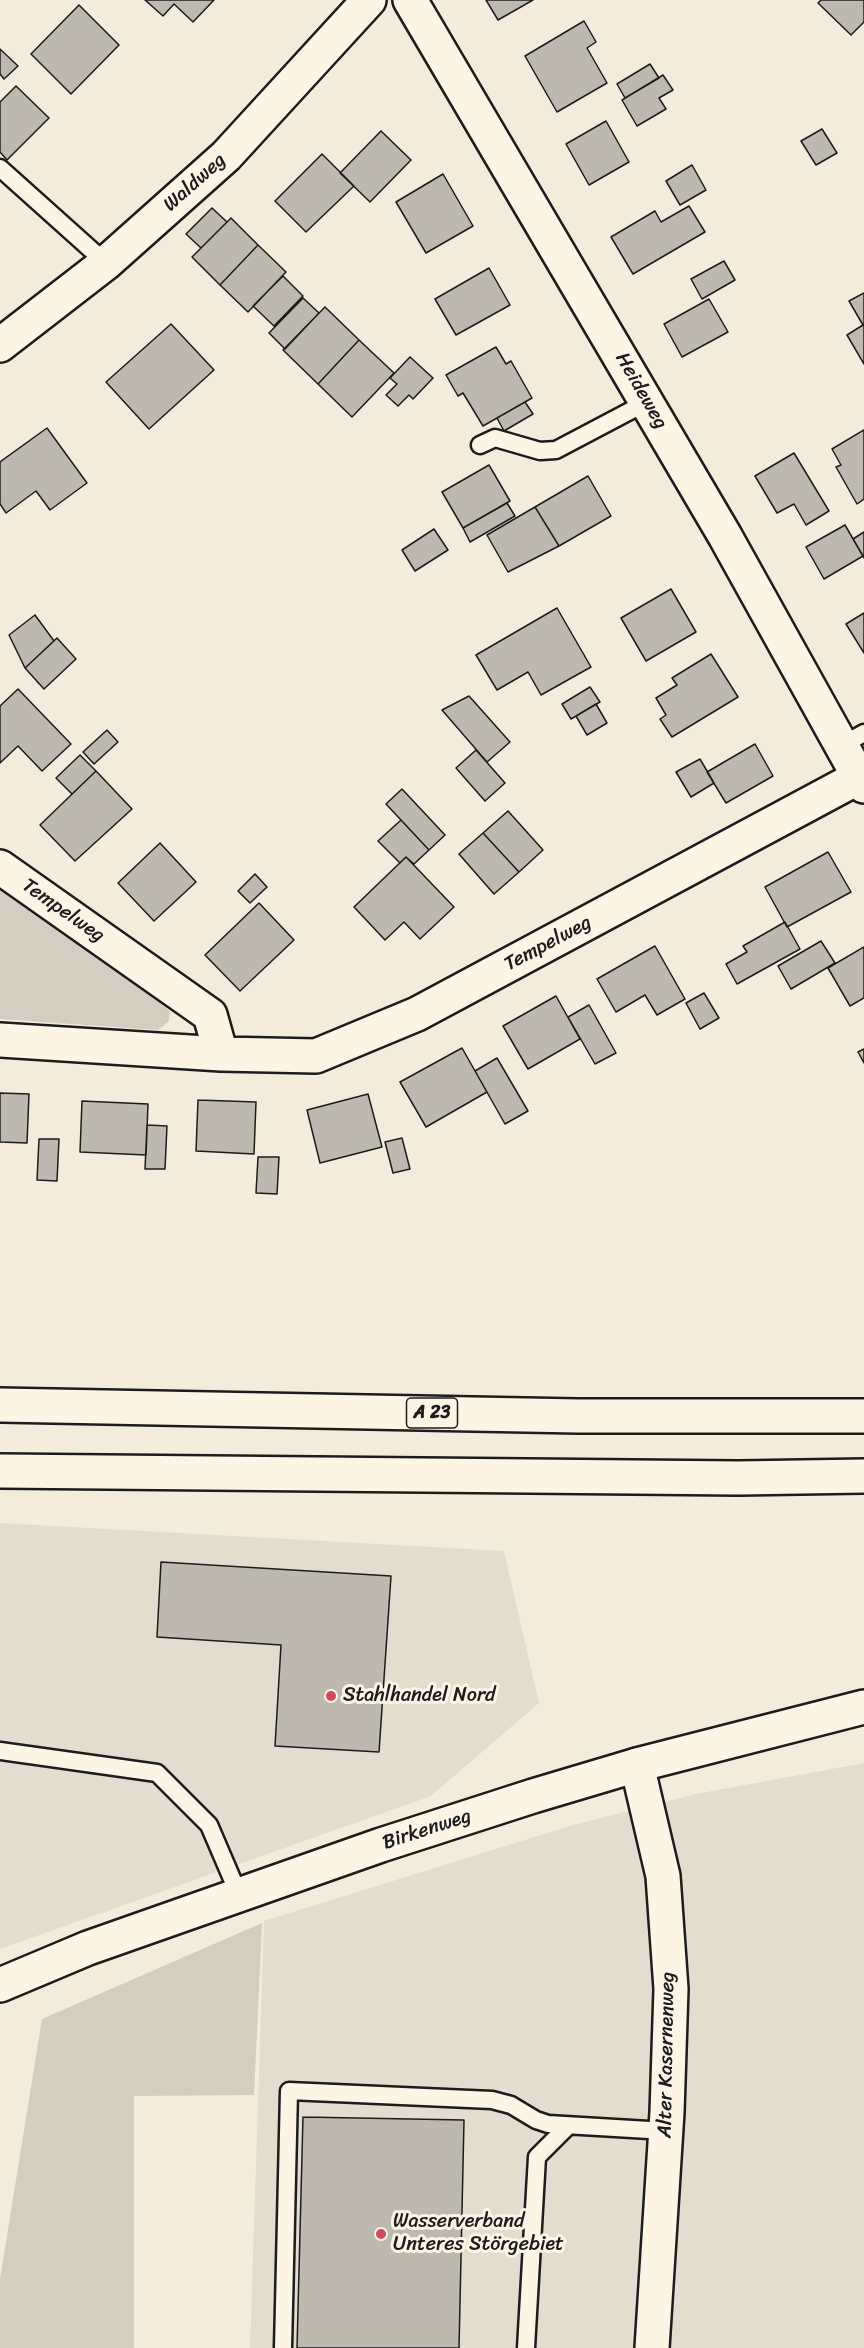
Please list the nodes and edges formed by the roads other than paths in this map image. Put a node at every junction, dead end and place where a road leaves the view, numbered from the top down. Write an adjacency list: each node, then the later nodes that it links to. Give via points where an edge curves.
1 (369, 0): 4 (main road, Waldweg, via 226,156)
2 (410, 0): 6 (main road, Heideweg)
3 (0, 168): 4 (lane)
4 (106, 262): 5 (main road, Waldweg)
5 (0, 345)
6 (647, 402): 7 (lane, via 556,450 540,451 495,438); 8 (main road, Heideweg, via 725,536)
7 (480, 445)
8 (853, 739): 9 (main road, Heideweg)
9 (861, 781): 12 (main road, Tempelweg, via 417,1014 315,1056)
10 (0, 867): 12 (main road, Tempelweg, via 210,1015)
11 (0, 1040): 12 (main road, Tempelweg)
12 (221, 1054)
13 (0, 1405): 14 (main road, A 23, via 578,1416)
14 (864, 1416)
15 (0, 1471): 16 (main road)
16 (864, 1476)
17 (864, 1707): 19 (main road, Birkenweg)
18 (0, 1751): 20 (lane, via 157,1773 209,1825)
19 (638, 1765): 20 (main road, Birkenweg, via 403,1838); 23 (main road, Alter Kasernenweg, via 663,1876 671,1989)
20 (239, 1895): 21 (main road, Birkenweg, via 88,1948)
21 (0, 1985)
22 (568, 2126): 23 (lane); 24 (lane, via 536,2120 511,2104 492,2100 289,2091); 25 (lane, via 537,2157)
23 (666, 2131): 26 (main road, Alter Kasernenweg)
24 (283, 2348)
25 (526, 2348)
26 (652, 2348)

